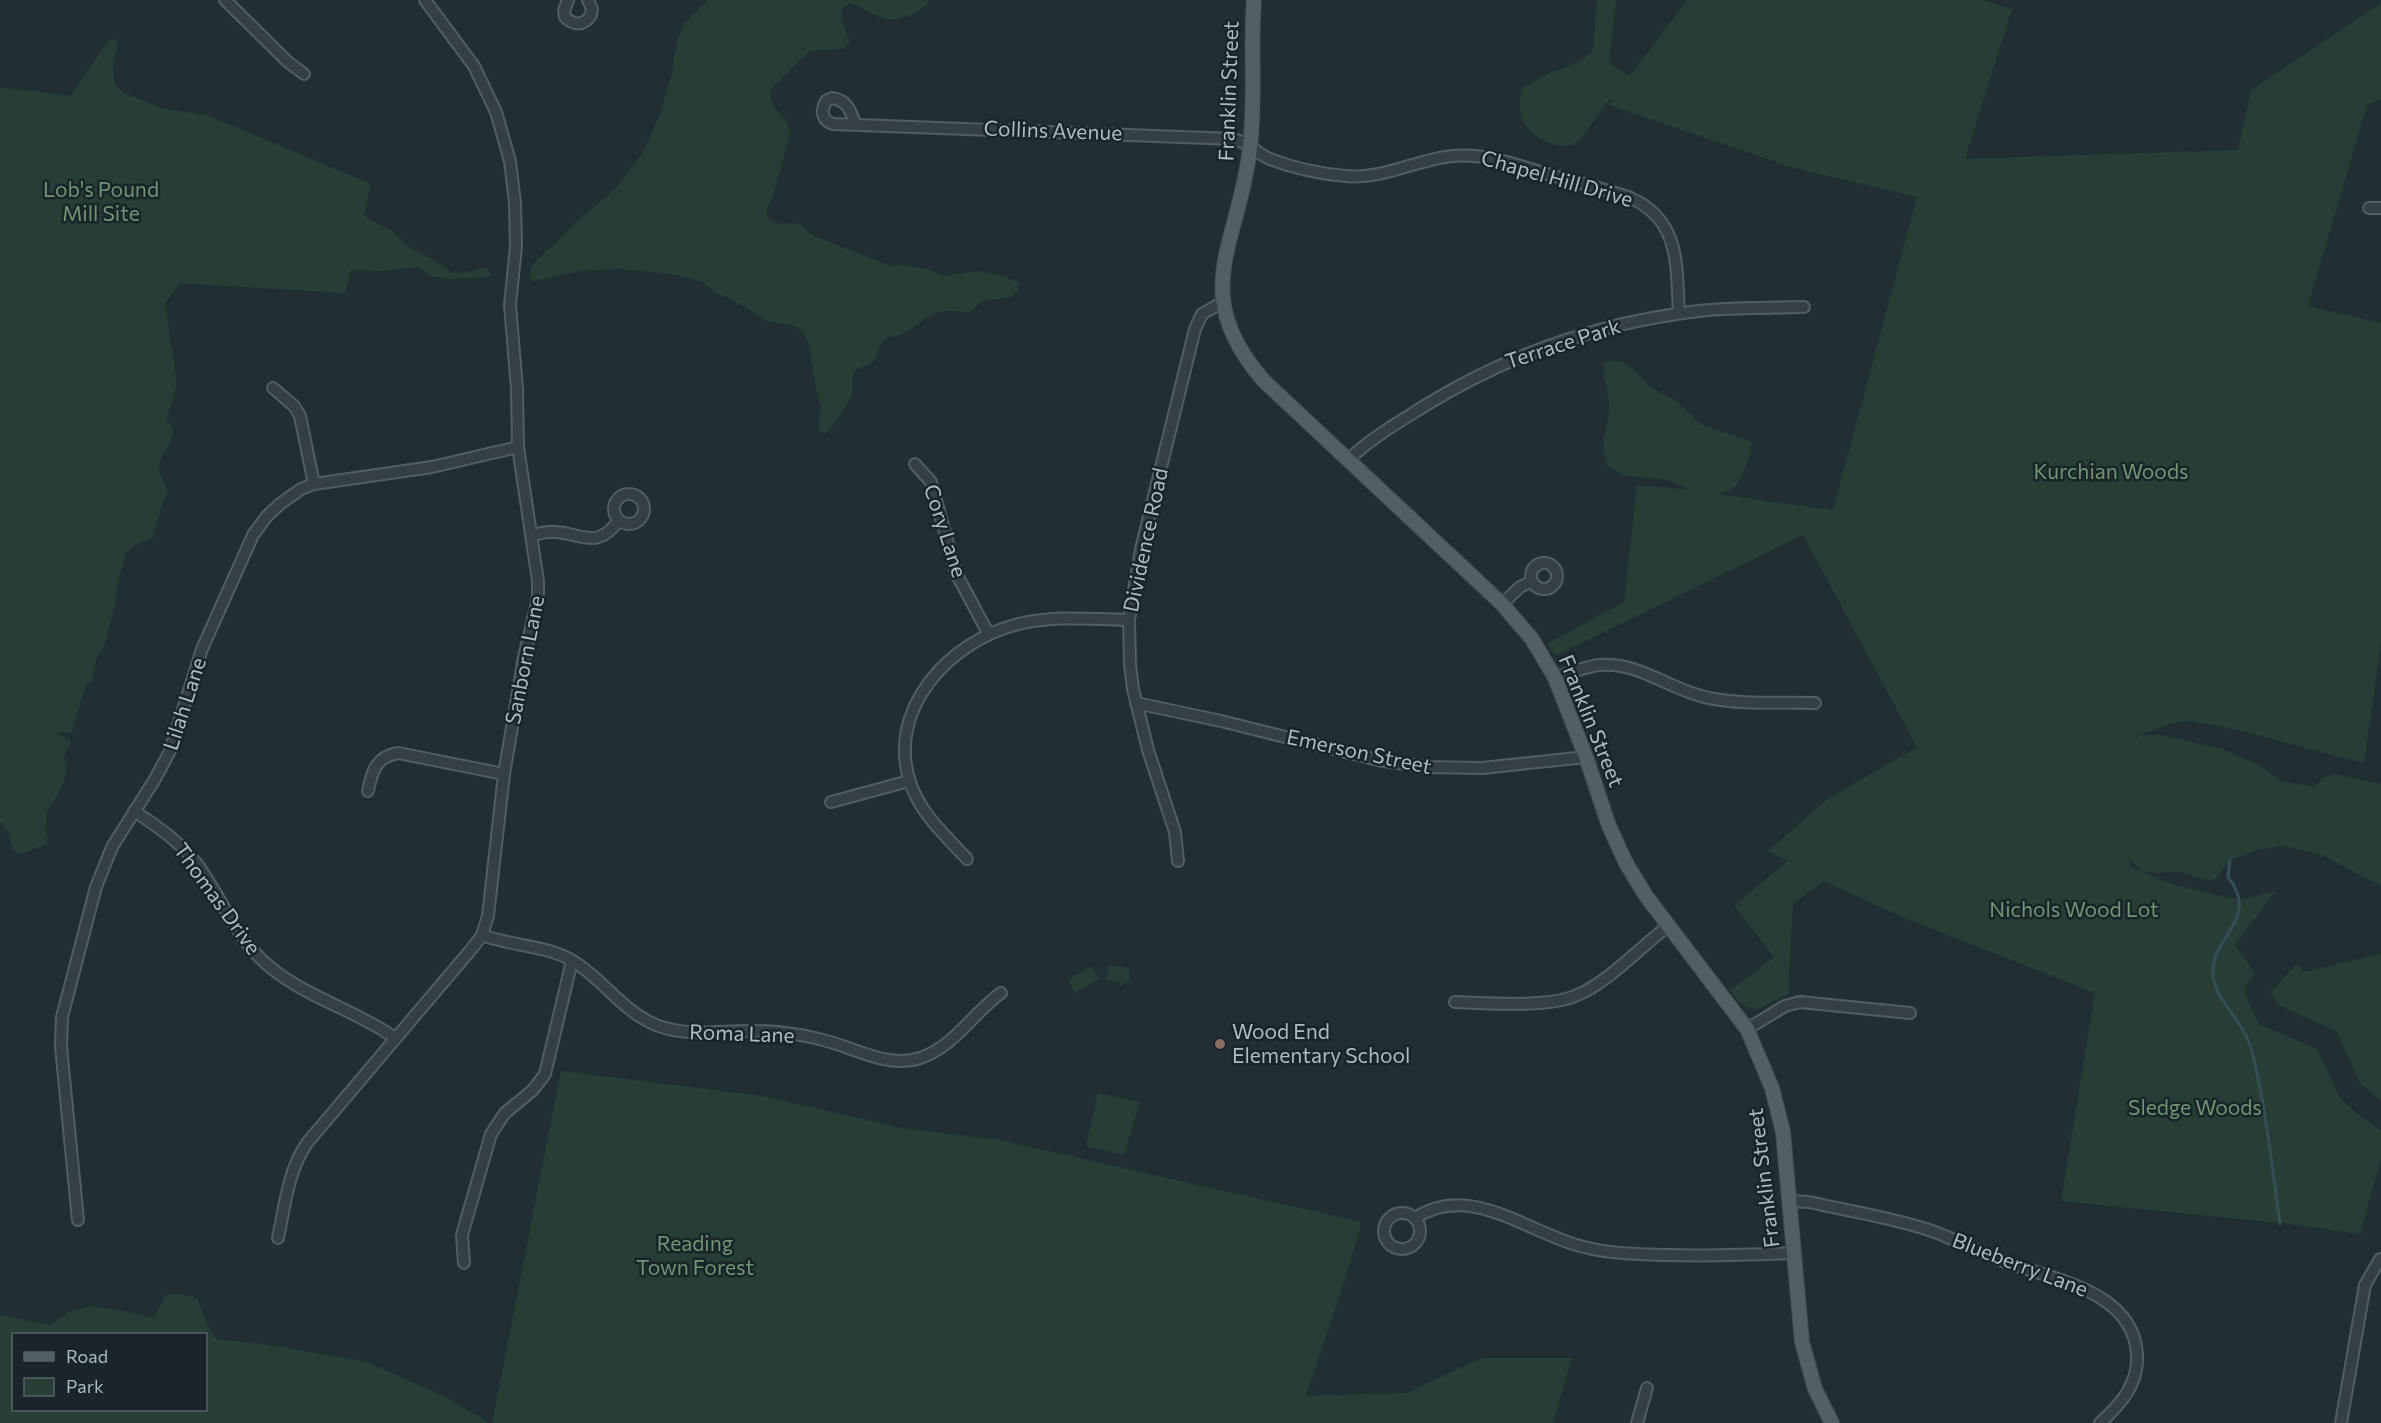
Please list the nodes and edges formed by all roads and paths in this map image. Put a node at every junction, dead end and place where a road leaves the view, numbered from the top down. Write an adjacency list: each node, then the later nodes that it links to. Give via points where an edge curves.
1 (225, 0): 6 (street)
2 (425, 0): 15 (street, Sanborn Lane, via 474,66 496,112 510,161 516,233 510,305)
3 (568, 0): 4 (street, via 564,11 576,24 591,15)
4 (588, 0)
5 (1254, 0): 8 (main road, Franklin Street)
6 (304, 74)
7 (855, 124): 8 (street, Collins Avenue, via 1223,138)
8 (1251, 145): 11 (main road, Franklin Street, via 1224,258); 13 (street, Chapel Hill Drive, via 1275,161 1351,177 1448,156 1486,156 1631,198 1655,214 1671,238)
9 (2381, 207): 10 (street)
10 (2369, 208)
11 (1223, 302): 16 (main road, Franklin Street, via 1236,341 1253,368); 23 (street, Dividence Road, via 1202,314 1195,329 1141,549)
12 (1804, 307): 13 (street, Terrace Park)
13 (1679, 313): 16 (street, Terrace Park, via 1571,338 1498,365 1393,425)
14 (273, 388): 18 (street, via 300,416)
15 (518, 447): 18 (street, Lilah Lane, via 432,467); 20 (street, Sanborn Lane)
16 (1348, 460): 22 (main road, Franklin Street)
17 (915, 464): 24 (street, Cory Lane, via 931,482 956,573)
18 (314, 484): 33 (street, Lilah Lane, via 280,504 253,535 202,649 175,741)
19 (619, 520): 20 (street, via 608,532 592,538 555,532)
20 (531, 535): 29 (street, Sanborn Lane, via 539,589)
21 (1532, 580): 22 (street)
22 (1502, 604): 25 (main road, Franklin Street, via 1532,639)
23 (1129, 620): 24 (street, via 1044,620); 26 (street, Dividence Road)
24 (988, 633): 30 (street, via 946,663 919,699 906,736)
25 (1555, 678): 27 (street, via 1591,667 1615,665 1707,698); 28 (main road, Franklin Street)
26 (1136, 703): 28 (street, Emerson Street, via 1378,760 1425,767 1482,768); 35 (street, Dividence Road, via 1175,832)
27 (1815, 703)
28 (1586, 757): 36 (main road, Franklin Street, via 1626,863)
29 (504, 774): 31 (street, via 394,753 376,764); 37 (street, Sanborn Lane, via 490,899)
30 (909, 781): 32 (street); 34 (street, via 933,824)
31 (368, 790)
32 (831, 802)
33 (134, 811): 43 (street, Thomas Drive, via 192,858 237,931 266,963 299,987 370,1021); 46 (street, Lilah Lane, via 105,862 62,1017)
34 (967, 859)
35 (1178, 861)
36 (1668, 926): 40 (street, via 1578,996 1548,1002); 42 (main road, Franklin Street)
37 (482, 935): 38 (street, Roma Lane, via 550,951); 43 (street, Sanborn Lane)
38 (573, 961): 39 (street, Roma Lane, via 629,1009 660,1026 694,1033 789,1033 896,1061 920,1058 942,1048); 50 (street, via 545,1074 499,1119 488,1143 462,1235)
39 (1001, 993)
40 (1455, 1002)
41 (1910, 1013): 42 (street, via 1800,1002 1785,1006)
42 (1747, 1029): 44 (main road, Franklin Street, via 1777,1103)
43 (395, 1038): 47 (street, Sanborn Lane, via 301,1151 291,1177)
44 (1789, 1201): 48 (main road, Franklin Street); 54 (street, Blueberry Lane, via 1925,1228 2107,1300 2132,1331 2137,1359 2126,1396)
45 (1415, 1218): 48 (street, via 1441,1208 1471,1207 1502,1214 1572,1244 1610,1252)
46 (78, 1220)
47 (278, 1238)
48 (1794, 1253): 53 (main road, Franklin Street, via 1806,1360 1815,1389)
49 (2380, 1259): 55 (street, via 2365,1285)
50 (464, 1263)
51 (1647, 1388): 52 (street)
52 (1637, 1423)
53 (1833, 1423)
54 (2100, 1423)
55 (2342, 1423)

